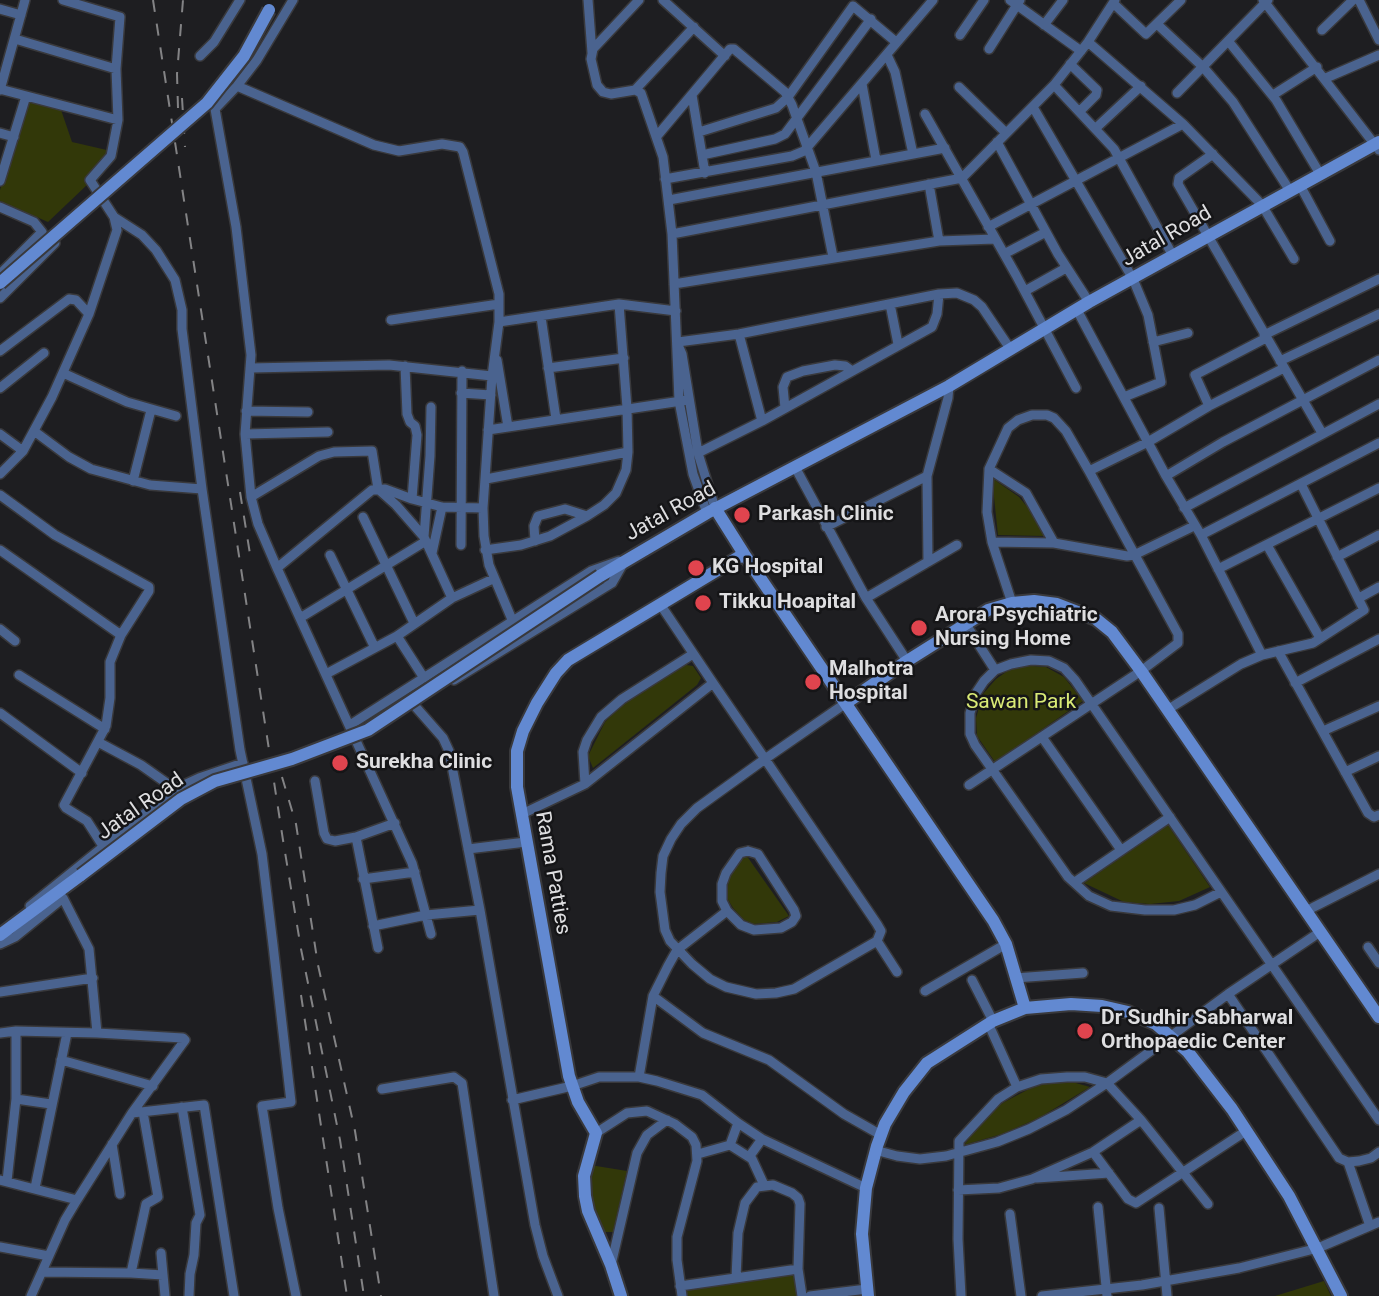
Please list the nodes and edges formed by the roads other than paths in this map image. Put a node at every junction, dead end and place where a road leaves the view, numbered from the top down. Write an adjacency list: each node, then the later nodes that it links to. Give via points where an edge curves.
1 (25, 0): 19 (street)
2 (63, 0): 42 (street, via 120,17)
3 (240, 0): 37 (street)
4 (293, 0): 46 (street)
5 (588, 0): 34 (street)
6 (639, 0): 34 (street)
7 (663, 0): 24 (street)
8 (933, 0): 31 (street)
9 (984, 0): 26 (street)
10 (1063, 0): 22 (street)
11 (1181, 0): 21 (street)
12 (1353, 0): 25 (street)
13 (1359, 0): 23 (street)
14 (1114, 1): 21 (street, via 1144,33); 29 (street)
15 (1266, 1): 30 (street); 41 (street)
16 (1016, 2): 22 (street); 32 (street)
17 (271, 5): 109 (street, bridge, via 244,56 207,103)
18 (0, 9): 19 (street)
19 (21, 15): 27 (street)
20 (870, 19): 31 (street); 55 (street, via 852,6); 59 (street)
21 (1157, 24): 40 (street)
22 (1044, 25): 33 (street)
23 (1376, 25): 28 (street)
24 (694, 27): 38 (street); 50 (street)
25 (1322, 30)
26 (961, 35)
27 (15, 39): 42 (street); 49 (street)
28 (1379, 40)
29 (1088, 42): 33 (street); 48 (street)
30 (1229, 42): 40 (street); 53 (street)
31 (896, 43): 35 (street)
32 (989, 49)
33 (1081, 51): 39 (street)
34 (592, 53): 50 (street, via 597,85 603,92)
35 (887, 55): 44 (street); 72 (street)
36 (1379, 55): 43 (street)
37 (201, 56)
38 (725, 56): 52 (street); 55 (street, via 734,49)
39 (1070, 64): 45 (street); 57 (street, via 1097,90)
40 (1203, 67): 51 (street); 85 (street)
41 (1317, 67): 43 (street); 53 (street)
42 (116, 69): 60 (street)
43 (1325, 78): 70 (street)
44 (862, 84): 69 (street); 76 (street)
45 (1054, 85): 56 (street); 57 (street)
46 (237, 86): 115 (street, via 374,145 399,151 442,144 460,147); 140 (street, via 215,109 236,227)
47 (959, 86): 64 (street)
48 (1141, 86): 61 (street); 62 (street)
49 (0, 89): 54 (street)
50 (635, 90): 66 (street, via 643,96)
51 (1177, 93)
52 (692, 95): 63 (street); 66 (street)
53 (1273, 95): 79 (street)
54 (26, 96): 60 (street); 67 (street)
55 (788, 97): 59 (street); 63 (street, via 769,111)
56 (1033, 107): 64 (street); 82 (street)
57 (1080, 111): 62 (street)
58 (925, 114): 71 (street)
59 (797, 119): 69 (street); 74 (street, via 780,137)
60 (118, 120): 86 (street, via 111,156 90,180)
61 (1183, 124): 73 (street); 75 (street)
62 (1097, 128): 75 (street)
63 (699, 132): 74 (street)
64 (1005, 132): 68 (street)
65 (0, 133): 67 (street)
66 (657, 136): 81 (street)
67 (14, 137): 83 (street)
68 (997, 142): 80 (street); 88 (street)
69 (809, 146): 77 (street); 78 (street, via 792,156)
70 (1378, 146): 79 (street, Jatal Road)
71 (945, 148): 72 (street); 80 (street)
72 (913, 154): 76 (street)
73 (1213, 154): 90 (street); 97 (street, via 1177,180)
74 (702, 155): 78 (street)
75 (1119, 158): 82 (street); 102 (street)
76 (876, 160): 77 (street)
77 (816, 172): 87 (street); 89 (street)
78 (705, 173): 81 (street)
79 (1320, 174): 85 (street, Jatal Road)
80 (962, 178): 84 (street); 94 (street)
81 (666, 180): 87 (street)
82 (1074, 180): 88 (street); 107 (street)
83 (0, 181)
84 (929, 184): 89 (street); 99 (street)
85 (1295, 188): 90 (street, Jatal Road); 100 (street)
86 (102, 198): 93 (street); 113 (street)
87 (669, 200): 96 (street)
88 (1030, 203): 94 (street); 95 (street)
89 (824, 205): 96 (street); 103 (street)
90 (1262, 205): 97 (street, Jatal Road); 104 (street)
91 (5, 209): 92 (street); 106 (street, via 34,222 43,232)
92 (0, 216)
93 (114, 217): 120 (street, via 116,238); 187 (street, via 147,240 175,280)
94 (988, 227): 98 (street)
95 (1046, 232): 101 (street); 105 (street)
96 (672, 234): 110 (street)
97 (1207, 236): 102 (street, Jatal Road); 128 (street)
98 (995, 239): 99 (street); 101 (street)
99 (939, 241): 103 (street)
100 (1330, 241)
101 (1004, 254): 111 (street)
102 (1173, 256): 107 (street, Jatal Road)
103 (833, 257): 110 (street)
104 (1294, 259)
105 (1066, 268): 111 (street); 114 (street)
106 (0, 274)
107 (1133, 279): 114 (street, Jatal Road); 129 (street)
108 (1379, 279): 128 (street)
109 (0, 283)
110 (674, 284): 119 (street)
111 (1025, 291): 125 (street)
112 (939, 294): 117 (street); 131 (street, via 932,327); 133 (street, via 957,293 974,300)
113 (0, 298)
114 (1089, 302): 118 (street, Jatal Road)
115 (499, 303): 123 (street); 124 (street)
116 (619, 304): 119 (street); 122 (street); 136 (street)
117 (890, 304): 127 (street); 131 (street)
118 (1077, 310): 125 (street, Jatal Road); 151 (street)
119 (676, 311): 130 (street)
120 (89, 314): 134 (street, via 69,299); 144 (street)
121 (1379, 314): 138 (street)
122 (541, 317): 124 (street); 141 (street)
123 (391, 320)
124 (499, 322): 132 (street)
125 (1046, 329): 133 (street, Jatal Road); 148 (street)
126 (1188, 333): 129 (street)
127 (739, 334): 130 (street); 164 (street)
128 (1265, 337): 138 (street); 155 (street, via 1195,375)
129 (1153, 342): 151 (street, via 1161,382)
130 (678, 343): 152 (street, via 676,360)
131 (898, 344): 142 (street)
132 (496, 349): 145 (street); 165 (street)
133 (1011, 350): 146 (street, Jatal Road)
134 (0, 351)
135 (44, 353): 147 (street)
136 (624, 358): 141 (street); 157 (street)
137 (1379, 360): 153 (street)
138 (1282, 365): 153 (street); 155 (street)
139 (405, 366): 140 (street); 143 (street); 191 (street, via 407,414 417,435)
140 (251, 368): 160 (street)
141 (548, 368): 163 (street)
142 (852, 371): 158 (street); 158 (street, via 835,365 787,377)
143 (462, 372): 145 (street); 149 (street)
144 (63, 373): 159 (street); 167 (street)
145 (492, 376): 150 (street)
146 (949, 386): 177 (street, Jatal Road); 181 (street)
147 (0, 388)
148 (1076, 388)
149 (461, 393): 150 (street); 196 (street)
150 (491, 395): 166 (street)
151 (1124, 397): 172 (street)
152 (684, 400): 157 (street); 176 (street); 197 (street, via 693,474)
153 (1301, 400): 169 (street); 182 (street)
154 (1379, 404): 169 (street)
155 (1209, 406): 172 (street)
156 (430, 407): 192 (street)
157 (628, 408): 163 (street); 175 (street)
158 (785, 408): 164 (street)
159 (151, 410): 162 (street); 184 (street)
160 (246, 411): 161 (street); 171 (street)
161 (308, 412)
162 (176, 416)
163 (556, 419): 165 (street)
164 (762, 421): 176 (street)
165 (508, 427): 166 (street)
166 (488, 430): 183 (street)
167 (34, 431): 174 (street); 184 (street, via 82,464)
168 (328, 432): 171 (street)
169 (1322, 433): 195 (street)
170 (0, 434): 174 (street)
171 (245, 434): 190 (street)
172 (1148, 442): 179 (street); 182 (street)
173 (1379, 443): 185 (street)
174 (23, 450): 180 (street)
175 (628, 452): 183 (street); 198 (street, via 616,494)
176 (698, 453): 197 (street)
177 (795, 467): 197 (street, Jatal Road); 202 (street)
178 (989, 469): 179 (street, via 1008,428 1039,414 1054,418 1066,431); 207 (street, via 987,512); 208 (street, via 1026,493)
179 (1090, 471): 217 (street)
180 (0, 474)
181 (927, 476): 202 (street); 220 (street)
182 (1166, 476): 195 (street)
183 (486, 479): 194 (street)
184 (133, 481): 187 (street, via 170,489)
185 (1301, 484): 200 (street); 203 (street)
186 (1379, 488): 200 (street)
187 (202, 489): 268 (street)
188 (378, 489): 190 (street, via 374,453 369,449 319,456); 191 (street); 205 (street); 222 (street, via 368,492)
189 (0, 495): 237 (street, via 55,535 148,585 149,591)
190 (251, 497): 222 (street)
191 (412, 499): 192 (street)
192 (427, 504): 193 (street); 205 (street)
193 (442, 507): 196 (street); 214 (street)
194 (483, 508): 196 (street); 213 (street)
195 (1184, 508): 201 (street)
196 (461, 509): 209 (street)
197 (711, 511): 215 (street); 219 (street, Jatal Road)
198 (587, 516): 206 (street); 206 (street, via 565,509 538,516)
199 (363, 517): 221 (street)
200 (1318, 519): 211 (street); 218 (street)
201 (1194, 526): 203 (street); 217 (street)
202 (826, 527): 228 (street)
203 (1201, 535): 223 (street)
204 (1379, 535): 218 (street)
205 (425, 539): 214 (street); 221 (street)
206 (535, 541): 213 (street)
207 (992, 542): 208 (street); 230 (street)
208 (1054, 543): 217 (street)
209 (461, 545)
210 (957, 545): 220 (street)
211 (1267, 545): 223 (street); 239 (street)
212 (0, 550): 237 (street)
213 (485, 550): 224 (street)
214 (432, 553): 227 (street)
215 (744, 554): 231 (street, Rama Patties); 254 (street)
216 (330, 555): 226 (street)
217 (1134, 555): 248 (street, via 1179,638)
218 (1337, 557): 229 (street)
219 (624, 561): 233 (street, via 591,571); 256 (street, via 612,583); 298 (street, Jatal Road, bridge, via 368,730 292,760 215,781 181,799)
220 (928, 562): 228 (street)
221 (386, 565): 226 (street); 234 (street)
222 (277, 568): 232 (street)
223 (1218, 569): 245 (street)
224 (494, 579): 227 (street); 233 (street)
225 (1379, 587): 229 (street)
226 (347, 589): 232 (street); 242 (street)
227 (452, 598): 234 (street)
228 (866, 598): 246 (street)
229 (1359, 598): 239 (street, via 1362,612)
230 (1012, 603): 235 (street); 248 (street, via 1057,604 1096,619 1112,632)
231 (660, 604): 244 (street); 276 (street, Rama Patties, via 568,660 547,686 517,751)
232 (300, 618): 249 (street)
233 (513, 622): 251 (street)
234 (414, 623): 238 (street)
235 (965, 623): 246 (street); 247 (street)
236 (0, 629): 241 (street)
237 (121, 635): 261 (street, via 109,666)
238 (397, 636): 242 (street); 251 (street)
239 (1320, 638): 243 (street)
240 (1379, 639): 253 (street)
241 (15, 641)
242 (374, 646): 249 (street)
243 (1278, 652): 245 (street); 253 (street)
244 (693, 654): 252 (street); 273 (street, via 601,717 583,752)
245 (1262, 655): 258 (street)
246 (907, 661): 254 (street)
247 (995, 670): 255 (street, via 1031,660 1049,662 1064,668); 269 (street, via 975,693 969,722 975,745)
248 (1141, 671): 255 (street); 258 (street)
249 (326, 674): 260 (street)
250 (19, 675): 261 (street)
251 (424, 678): 260 (street)
252 (713, 683): 267 (street); 273 (street)
253 (1295, 683): 262 (street)
254 (846, 703): 267 (street); 301 (street)
255 (1091, 703): 263 (street); 278 (street)
256 (415, 705): 264 (street); 283 (street, via 447,744)
257 (1379, 706): 262 (street)
258 (1167, 710): 292 (street)
259 (0, 713): 271 (street)
260 (350, 725): 264 (street)
261 (105, 729): 265 (street)
262 (1323, 731): 270 (street)
263 (1042, 737): 269 (street); 284 (street)
264 (357, 742): 279 (street)
265 (98, 743): 271 (street); 275 (street)
266 (1379, 756): 270 (street)
267 (765, 759): 299 (street, via 877,924 881,931); 304 (street, via 697,808 681,824 663,856 660,892 665,930)
268 (243, 763): 275 (street); 388 (street, via 262,854 291,1102 262,1106)
269 (994, 769): 274 (street); 288 (street)
270 (1345, 772): 277 (street, via 1368,813)
271 (82, 773): 282 (street, via 65,807 86,821)
272 (315, 781): 280 (street, via 325,837 335,841)
273 (585, 784): 276 (street)
274 (969, 785)
275 (175, 789): 282 (street)
276 (522, 814): 281 (street, Rama Patties)
277 (1379, 815)
278 (1170, 817): 284 (street); 289 (street)
279 (395, 822): 280 (street); 285 (street)
280 (356, 837): 287 (street)
281 (526, 842): 283 (street); 329 (street, Rama Patties)
282 (103, 846): 295 (street)
283 (468, 849): 290 (street)
284 (1121, 850): 288 (street)
285 (415, 872): 287 (street); 293 (street)
286 (1379, 874): 292 (street)
287 (363, 879): 294 (street)
288 (1074, 883): 289 (street, via 1111,906 1144,910 1174,910)
289 (1221, 892): 306 (street)
290 (481, 910): 293 (street); 333 (street)
291 (727, 911): 291 (street, via 754,930 781,928 796,916 758,854 748,851 733,861 722,884); 304 (street)
292 (1306, 911): 296 (street)
293 (426, 915): 294 (street); 297 (street)
294 (373, 926): 303 (street)
295 (0, 928)
296 (1320, 932): 306 (street); 316 (street)
297 (431, 934)
298 (0, 935)
299 (877, 941): 304 (street, via 794,989 756,995 710,979); 307 (street)
300 (0, 944): 309 (street, via 63,898 87,942)
301 (1006, 944): 310 (street); 312 (street)
302 (1368, 947): 305 (street)
303 (378, 948)
304 (677, 950): 315 (street)
305 (1379, 963)
306 (1273, 964): 314 (street); 340 (street)
307 (897, 972)
308 (1083, 973): 310 (street)
309 (93, 978): 313 (street); 323 (street)
310 (1015, 978): 317 (street)
311 (972, 980): 319 (street)
312 (925, 991)
313 (0, 992)
314 (1228, 994): 324 (street); 354 (street, via 1331,1149)
315 (653, 996): 326 (street); 344 (street, via 703,1033 769,1060)
316 (1373, 998): 318 (street)
317 (1025, 1008): 319 (street); 324 (street, via 1102,1006 1128,1012)
318 (1379, 1017)
319 (991, 1022): 330 (street); 344 (street, via 927,1063 904,1092)
320 (16, 1031): 321 (street); 322 (street); 332 (street)
321 (67, 1032): 323 (street); 325 (street)
322 (0, 1033)
323 (96, 1033): 328 (street, via 184,1038)
324 (1171, 1035): 327 (street); 342 (street)
325 (61, 1060): 328 (street); 334 (street)
326 (639, 1077): 329 (street, via 599,1077); 341 (street, via 702,1095)
327 (1107, 1083): 330 (street, via 1067,1077); 339 (street); 351 (street, via 1029,1129)
328 (153, 1086): 337 (street)
329 (572, 1086): 333 (street); 343 (street, Rama Patties)
330 (1017, 1087): 351 (street, via 976,1120 959,1142)
331 (382, 1089): 389 (street, via 454,1077 462,1083)
332 (16, 1099): 334 (street); 358 (street)
333 (512, 1100): 390 (street, via 539,1243)
334 (51, 1104): 360 (street)
335 (182, 1107): 336 (street); 386 (street, via 200,1215); 387 (street, via 205,1106)
336 (144, 1112): 337 (street); 377 (street, via 158,1197 146,1204)
337 (132, 1113): 346 (street)
338 (667, 1120): 343 (street, via 637,1111); 352 (street, via 692,1137); 374 (street, via 647,1135 637,1153)
339 (1141, 1120): 349 (street); 355 (street)
340 (1379, 1120)
341 (738, 1123): 345 (street); 347 (street)
342 (1246, 1131): 355 (street); 371 (street)
343 (596, 1133): 374 (street, via 584,1175 585,1196)
344 (881, 1135): 348 (street)
345 (762, 1139): 353 (street); 361 (street)
346 (111, 1144): 363 (street); 364 (street)
347 (730, 1145): 352 (street); 353 (street)
348 (875, 1150): 351 (street, via 920,1158); 361 (street)
349 (1093, 1152): 356 (street); 357 (street)
350 (1379, 1152): 354 (street)
351 (959, 1153): 362 (street)
352 (698, 1154): 381 (street, via 677,1237)
353 (750, 1157): 359 (street)
354 (1348, 1162): 369 (street)
355 (1181, 1171): 356 (street, via 1136,1203); 365 (street)
356 (1109, 1173): 357 (street)
357 (1032, 1178): 362 (street, via 990,1189)
358 (4, 1181): 360 (street)
359 (764, 1185): 375 (street, via 798,1198); 379 (street, via 745,1203)
360 (36, 1188): 364 (street)
361 (866, 1188): 383 (street, via 862,1234)
362 (958, 1190): 394 (street)
363 (120, 1194)
364 (77, 1200): 373 (street)
365 (1208, 1204)
366 (1098, 1207): 382 (street)
367 (1159, 1208): 380 (street)
368 (1010, 1214): 395 (street)
369 (1374, 1224): 371 (street)
370 (0, 1247): 373 (street)
371 (1318, 1248): 380 (street); 398 (street)
372 (161, 1253): 378 (street)
373 (49, 1256): 376 (street)
374 (611, 1265): 391 (street)
375 (798, 1269): 379 (street); 392 (street)
376 (43, 1272): 377 (street); 384 (street)
377 (131, 1273): 378 (street)
378 (163, 1275): 385 (street)
379 (736, 1278): 381 (street)
380 (1165, 1281): 382 (street); 397 (street)
381 (681, 1291)
382 (1106, 1292): 396 (street)
383 (867, 1293): 393 (street)
384 (31, 1296)
385 (165, 1296)
386 (190, 1296)
387 (234, 1296)
388 (296, 1296)
389 (494, 1296)
390 (558, 1296)
391 (621, 1296)
392 (802, 1296)
393 (810, 1296)
394 (961, 1296)
395 (1021, 1296)
396 (1042, 1296)
397 (1167, 1296)
398 (1341, 1296)

